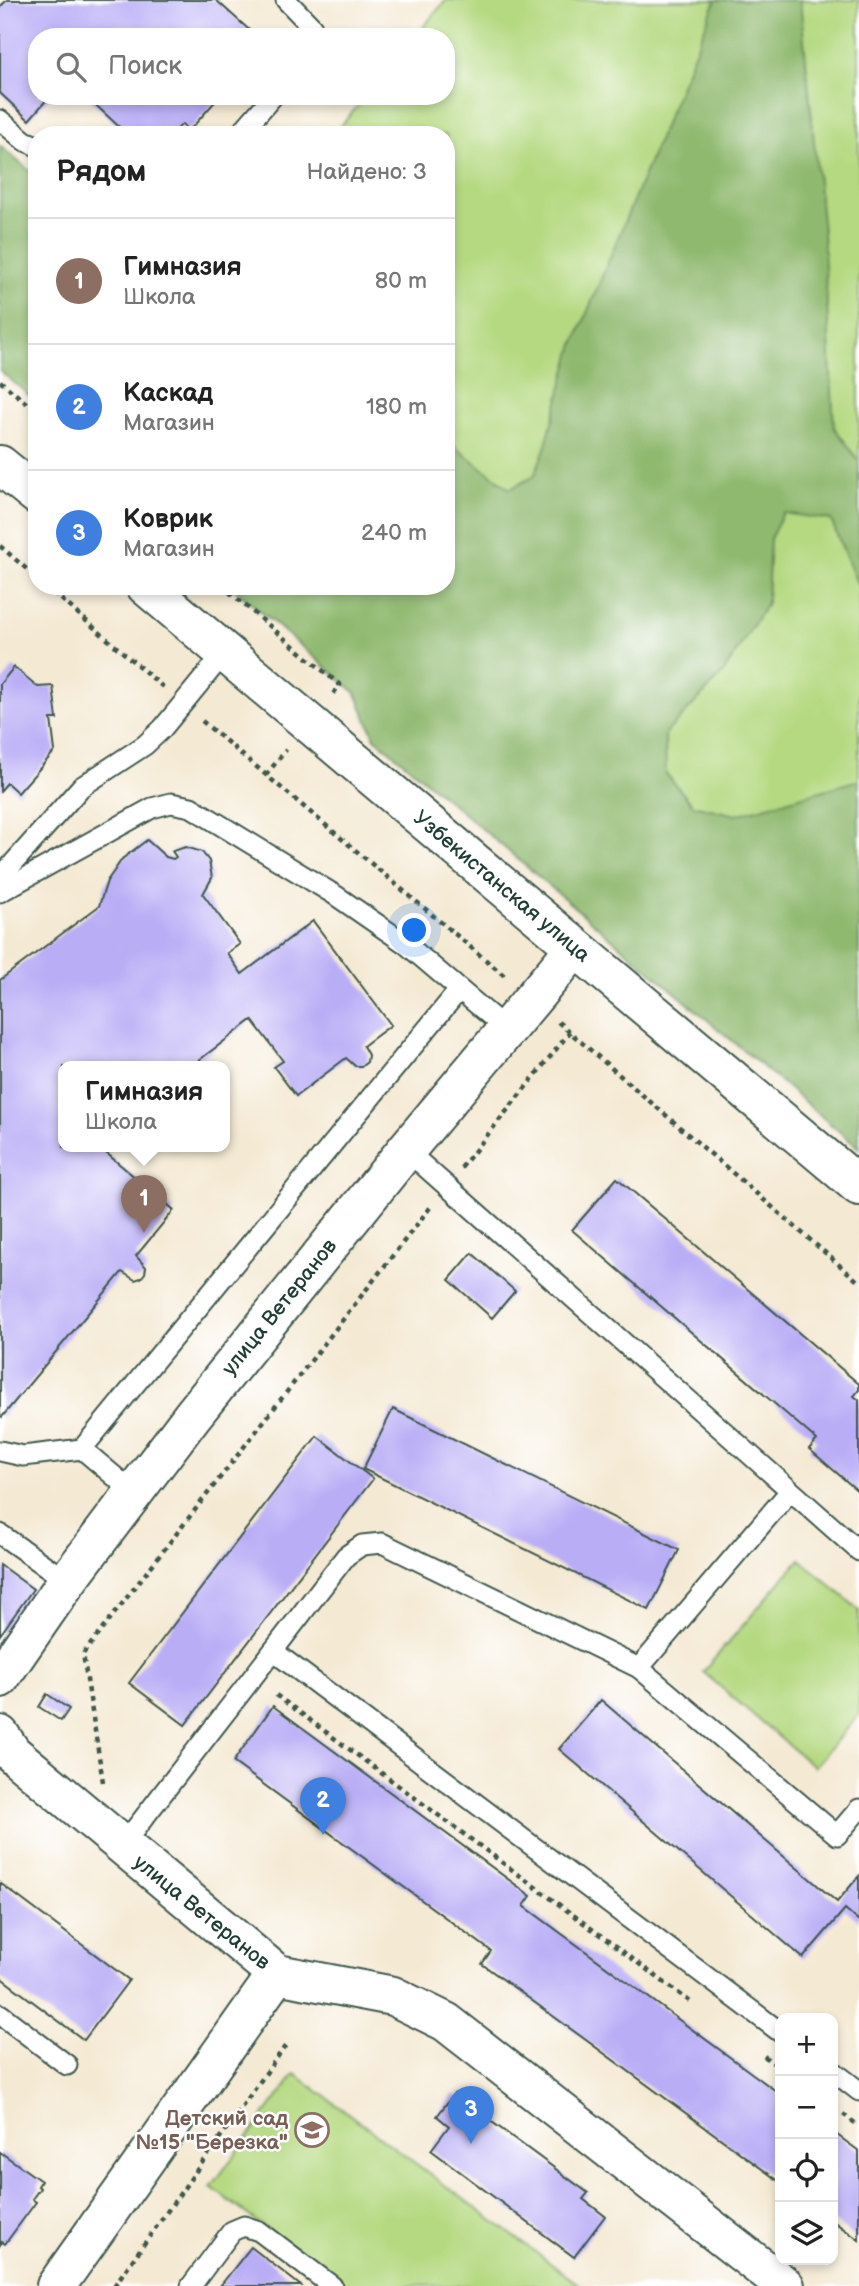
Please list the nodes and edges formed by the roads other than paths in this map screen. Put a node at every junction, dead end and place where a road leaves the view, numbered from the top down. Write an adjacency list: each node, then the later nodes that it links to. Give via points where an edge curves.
1 (286, 0): 2 (lane)
2 (312, 28)
3 (265, 105): 5 (lane)
4 (0, 120): 6 (lane)
5 (247, 126)
6 (28, 142)
7 (0, 465): 8 (street)
8 (28, 488)
9 (157, 595): 10 (street, Узбекистанская улица)
10 (225, 652): 11 (lane, via 145,745 74,793); 13 (street, Узбекистанская улица)
11 (0, 878)
12 (0, 892): 14 (lane, via 152,808 171,803 191,807 335,895 406,944)
13 (575, 948): 15 (street, улица Ветеранов); 17 (street, Узбекистанская улица)
14 (459, 990): 15 (lane); 18 (lane)
15 (506, 1029): 16 (street, улица Ветеранов)
16 (406, 1150): 20 (lane); 21 (street, улица Ветеранов)
17 (859, 1186)
18 (82, 1449): 19 (lane, via 23,1456); 21 (lane)
19 (0, 1451)
20 (790, 1491): 23 (lane); 26 (lane)
21 (133, 1492): 24 (street, улица Ветеранов)
22 (0, 1534): 24 (lane)
23 (859, 1551)
24 (67, 1581): 27 (street, улица Ветеранов)
25 (273, 1651): 26 (lane, via 346,1556 362,1545 382,1543); 30 (lane); 33 (lane)
26 (639, 1668): 29 (lane, via 837,1835)
27 (0, 1678)
28 (0, 1735): 30 (street, улица Ветеранов, via 12,1753)
29 (859, 1809)
30 (122, 1846): 31 (street, улица Ветеранов)
31 (277, 1973): 35 (street, улица Ветеранов); 38 (street, via 393,1997 446,2022)
32 (1, 2017): 34 (lane)
33 (775, 2028)
34 (67, 2065)
35 (56, 2286)
36 (191, 2286): 37 (lane, via 232,2231 244,2226 259,2231)
37 (332, 2286)
38 (785, 2286)

